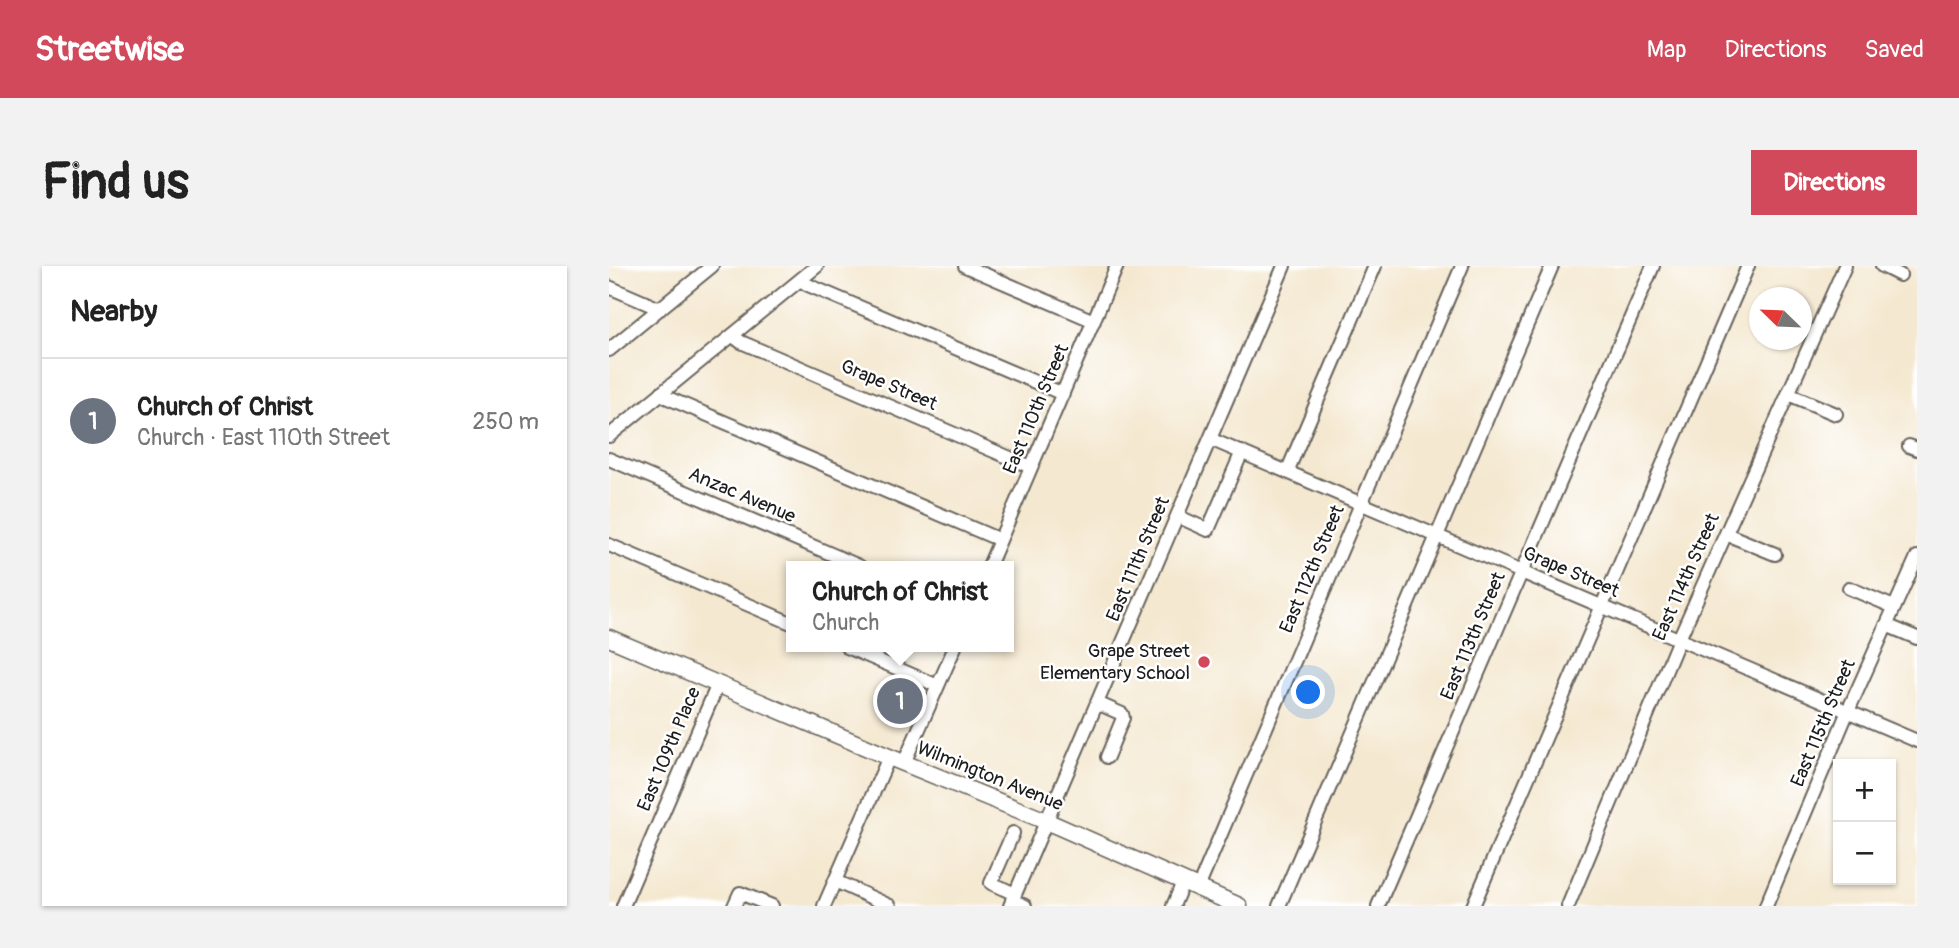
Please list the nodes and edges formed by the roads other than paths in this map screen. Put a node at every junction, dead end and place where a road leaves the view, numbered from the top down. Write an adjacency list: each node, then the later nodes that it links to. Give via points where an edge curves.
1 (712, 266): 16 (street)
2 (817, 266): 14 (street)
3 (965, 266): 17 (street)
4 (1117, 266): 17 (street, East 110th Street)
5 (1284, 266): 25 (street, East 111th Street)
6 (1375, 266): 29 (street)
7 (1462, 266): 30 (street, East 112th Street)
8 (1552, 266): 33 (street)
9 (1653, 266): 40 (street, East 113th Street)
10 (1748, 266): 42 (street)
11 (1845, 266): 22 (street, East 114th Street)
12 (1882, 266): 13 (street)
13 (1901, 275)
14 (800, 280): 18 (street); 21 (street)
15 (609, 287): 16 (street)
16 (660, 309): 19 (street)
17 (1094, 321): 21 (street, East 110th Street)
18 (733, 336): 20 (street); 28 (street, Grape Street)
19 (609, 350)
20 (661, 393): 24 (street); 34 (street)
21 (1063, 394): 28 (street, East 110th Street)
22 (1788, 394): 23 (street); 32 (street, East 114th Street)
23 (1836, 414)
24 (609, 436)
25 (1210, 439): 26 (street, Grape Street); 31 (street, East 111th Street)
26 (1242, 452): 29 (street, Grape Street); 31 (street, via 1208,530)
27 (609, 459): 38 (street, Anzac Avenue)
28 (1031, 467): 34 (street, East 110th Street)
29 (1287, 471): 30 (street, Grape Street)
30 (1361, 503): 33 (street, Grape Street); 61 (street, East 112th Street)
31 (1177, 516): 53 (street, East 111th Street)
32 (1726, 534): 36 (street); 48 (street, East 114th Street)
33 (1436, 535): 40 (street, Grape Street); 72 (street)
34 (1000, 540): 39 (street, East 110th Street)
35 (609, 545): 44 (street)
36 (1775, 554)
37 (1917, 556): 43 (street, East 115th Street)
38 (847, 561)
39 (991, 561)
40 (1521, 572): 42 (street, Grape Street); 73 (street, East 113th Street)
41 (1849, 588): 43 (street)
42 (1602, 606): 48 (street, Grape Street); 74 (street)
43 (1894, 607): 45 (street, East 115th Street)
44 (786, 620)
45 (1886, 625): 47 (street); 54 (street, East 115th Street)
46 (609, 638): 51 (main road, Wilmington Avenue)
47 (1917, 638)
48 (1679, 639): 54 (street, Grape Street); 63 (street, East 114th Street)
49 (859, 652): 52 (street)
50 (953, 652): 52 (street)
51 (718, 684): 57 (main road, Wilmington Avenue); 64 (street, East 109th Place)
52 (938, 686): 57 (street)
53 (1097, 703): 56 (street, via 1123,718); 58 (street, East 111th Street)
54 (1848, 711): 55 (street, Grape Street); 75 (street, East 115th Street)
55 (1917, 741)
56 (1107, 757)
57 (896, 760): 58 (main road, Wilmington Avenue); 60 (street)
58 (1046, 821): 61 (main road, Wilmington Avenue); 62 (street, East 111th Street)
59 (1013, 833): 62 (street, via 991,883)
60 (835, 881): 67 (street); 68 (street)
61 (1190, 885): 70 (street, East 112th Street); 71 (main road, Wilmington Avenue)
62 (1012, 900): 69 (street)
63 (1572, 905)
64 (623, 906)
65 (734, 906): 66 (street, via 740,893)
66 (772, 906)
67 (825, 906)
68 (890, 906)
69 (1025, 906)
70 (1173, 906)
71 (1239, 906)
72 (1279, 906)
73 (1378, 906)
74 (1473, 906)
75 (1766, 906)

